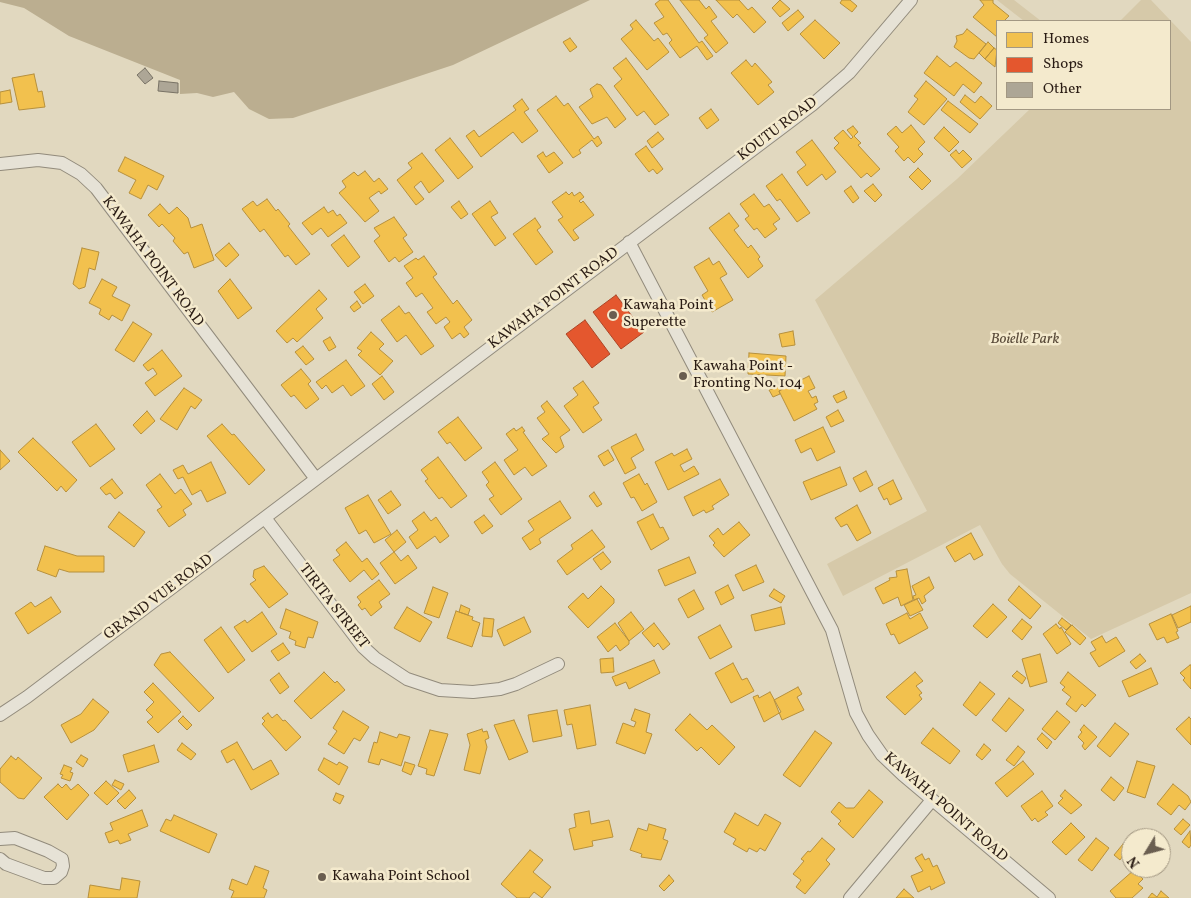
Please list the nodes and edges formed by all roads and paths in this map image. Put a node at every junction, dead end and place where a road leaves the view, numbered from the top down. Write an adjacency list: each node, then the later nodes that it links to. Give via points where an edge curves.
1 (911, 0): 3 (street, KOUTU ROAD, via 833,87)
2 (0, 164): 4 (street, KAWAHA POINT ROAD, via 38,160 62,164 81,174 96,188)
3 (629, 242): 4 (street, KAWAHA POINT ROAD); 8 (street, KAWAHA POINT ROAD, via 832,630 856,713 882,755)
4 (316, 479): 5 (street, GRAND VUE ROAD)
5 (265, 518): 6 (street, TIRITA STREET, via 363,647 407,679 440,690 473,692 516,684); 7 (street, GRAND VUE ROAD)
6 (558, 664)
7 (0, 715)
8 (932, 800): 11 (street); 12 (street, KAWAHA POINT ROAD)
9 (0, 839): 10 (street, via 15,838 48,851 62,858 63,866 54,878 44,878)
10 (0, 859)
11 (850, 898)
12 (1049, 898)

